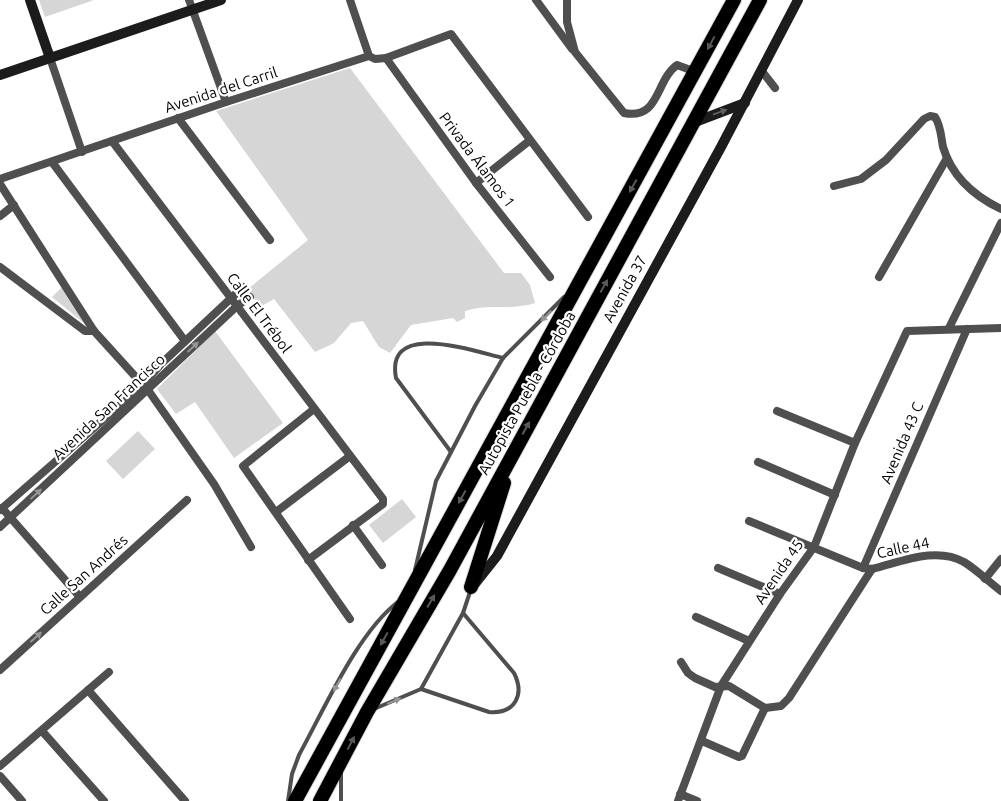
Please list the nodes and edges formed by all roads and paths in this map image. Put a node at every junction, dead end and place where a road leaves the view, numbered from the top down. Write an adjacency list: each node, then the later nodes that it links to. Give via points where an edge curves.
1 (30, 0): 12 (street)
2 (221, 0): 9 (street)
3 (350, 0): 11 (street)
4 (536, 0): 10 (street)
5 (567, 0): 10 (street)
6 (734, 0): 15 (highway, Autopista Puebla - Córdoba, one-way to 15)
7 (760, 0): 21 (highway, Autopista Puebla - Córdoba)
8 (798, 0): 14 (street, Avenida 37)
9 (191, 5): 12 (street); 18 (street)
10 (574, 52): 15 (street, via 624,114 635,116 648,111 677,65)
11 (368, 56): 13 (street, Avenida del Carril); 18 (street, Avenida del Carril)
12 (50, 58): 16 (street); 24 (street)
13 (386, 58): 22 (street, Avenida del Carril, via 451,34); 28 (street, Privada Álamos 1)
14 (761, 70): 17 (street); 19 (street, Avenida 37)
15 (696, 72): 40 (highway, Autopista Puebla - Córdoba, one-way to 40)
16 (0, 76)
17 (775, 88)
18 (226, 102): 20 (street, Avenida del Carril)
19 (745, 103): 21 (street, one-way to 19); 78 (street, Avenida 37, via 497,556)
20 (178, 118): 23 (street, Avenida del Carril); 36 (street)
21 (695, 122): 57 (highway, Autopista Puebla - Córdoba, one-way to 21)
22 (529, 140): 28 (street); 34 (street)
23 (112, 141): 24 (street, Avenida del Carril); 43 (street, Calle El Trébol)
24 (82, 152): 26 (street, Avenida del Carril)
25 (947, 158): 30 (street, via 939,122 930,116 886,160 861,179); 32 (street, via 971,191); 39 (street)
26 (52, 162): 27 (street, Avenida del Carril); 49 (street)
27 (0, 179)
28 (476, 183): 38 (street, Privada Álamos 1)
29 (0, 184): 31 (street)
30 (834, 186)
31 (14, 205): 33 (street); 48 (street)
32 (1001, 209)
33 (0, 216)
34 (588, 217)
35 (1001, 223): 45 (street)
36 (270, 240)
37 (0, 267): 48 (street, via 85,331)
38 (550, 277)
39 (879, 277)
40 (580, 282): 50 (lane, one-way to 50); 80 (highway, Autopista Puebla - Córdoba, one-way to 80)
41 (243, 287): 43 (street, Avenida San Francisco)
42 (250, 297): 44 (street, Avenida San Francisco)
43 (232, 299): 44 (street, Calle El Trébol); 49 (street, Avenida San Francisco)
44 (237, 306): 52 (street, Avenida San Francisco, one-way to 44); 54 (street, Calle El Trébol)
45 (949, 328): 47 (street); 56 (street, Avenida 45, via 907,331)
46 (1001, 328): 47 (street)
47 (967, 329): 75 (street, Avenida 43 C)
48 (94, 331): 53 (street)
49 (185, 341): 51 (street, Avenida San Francisco)
50 (503, 358): 58 (lane); 58 (lane, via 431,343 413,344 395,357 396,378)
51 (162, 363): 52 (street); 53 (street, Avenida San Francisco)
52 (169, 370): 53 (street, Avenida San Francisco)
53 (146, 387): 63 (street, Avenida San Francisco); 65 (street, Avenida San Francisco, one-way to 53); 69 (street, via 214,484)
54 (314, 409): 59 (street, Calle El Trébol); 64 (street, via 243,466)
55 (777, 411): 56 (street)
56 (855, 443): 61 (street, Avenida 45)
57 (516, 447): 78 (highway); 94 (highway, Autopista Puebla - Córdoba, one-way to 57, via 450,570)
58 (451, 452): 80 (lane, via 436,481)
59 (350, 456): 64 (street); 67 (street, Calle El Trébol, via 384,502)
60 (758, 462): 61 (street)
61 (835, 495): 70 (street, Avenida 45)
62 (186, 500): 82 (street, Calle San Andrés)
63 (1, 509): 65 (street)
64 (276, 512): 72 (street)
65 (11, 517): 68 (street, Avenida San Francisco); 82 (street)
66 (749, 521): 70 (street, Calle 44)
67 (354, 525): 72 (street); 73 (street)
68 (0, 527)
69 (251, 547)
70 (814, 547): 75 (street, Calle 44); 81 (street, Avenida 45)
71 (1001, 559): 77 (street)
72 (308, 560): 85 (street)
73 (382, 564)
74 (718, 568): 81 (street)
75 (863, 568): 76 (street, Calle 44)
76 (872, 569): 77 (street, Calle 44, via 941,555 964,562); 93 (street, via 790,698 781,706)
77 (985, 579): 79 (street, Calle 44)
78 (471, 587): 83 (lane)
79 (1001, 592)
80 (410, 593): 104 (lane, one-way to 104, via 384,612 360,643 299,754); 105 (highway, Autopista Puebla - Córdoba, one-way to 105)
81 (780, 594): 86 (street, Avenida 45)
82 (80, 597): 88 (street, Calle San Andrés, one-way to 82)
83 (463, 613): 91 (lane); 91 (lane, via 514,673 520,684 520,694 514,703 498,713)
84 (696, 617): 86 (street)
85 (350, 619)
86 (749, 642): 90 (street, Avenida 45)
87 (681, 662): 90 (street, via 695,678 714,687)
88 (0, 670)
89 (109, 672): 92 (street)
90 (721, 686): 93 (street, via 729,686); 96 (street, Avenida 45)
91 (421, 689): 94 (lane, one-way to 91)
92 (88, 690): 95 (street); 103 (street)
93 (765, 708): 96 (street, via 742,756)
94 (367, 712): 97 (highway, Autopista Puebla - Córdoba, one-way to 94)
95 (42, 731): 98 (street); 102 (street)
96 (702, 741): 100 (street, Avenida 45)
97 (341, 760): 106 (highway, Autopista Puebla - Córdoba); 107 (lane)
98 (0, 766)
99 (0, 776): 101 (street)
100 (679, 798): 108 (street)
101 (22, 801)
102 (104, 801)
103 (184, 801)
104 (288, 801)
105 (295, 801)
106 (320, 801)
107 (340, 801)
108 (697, 801)

